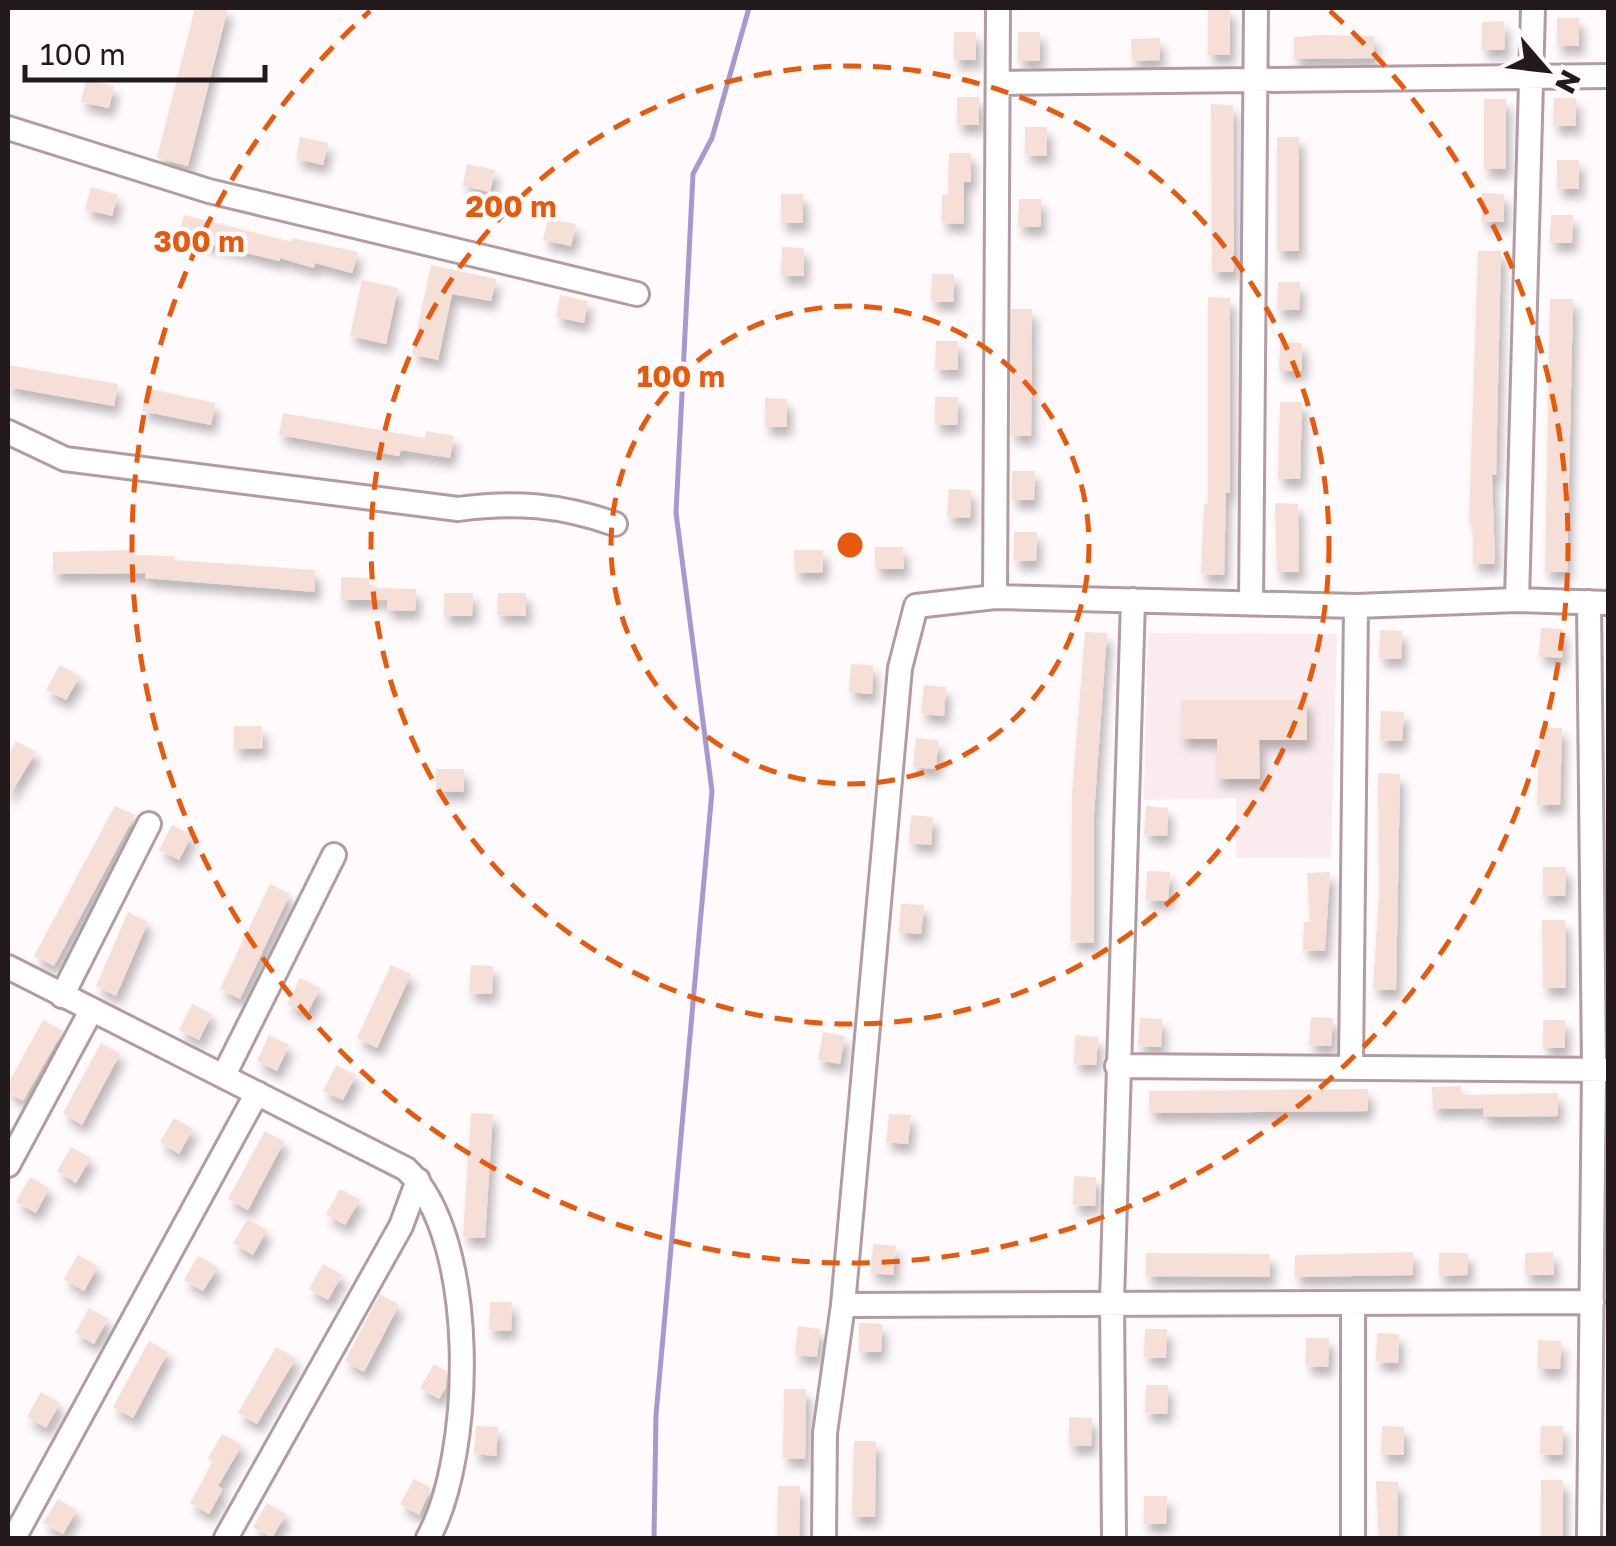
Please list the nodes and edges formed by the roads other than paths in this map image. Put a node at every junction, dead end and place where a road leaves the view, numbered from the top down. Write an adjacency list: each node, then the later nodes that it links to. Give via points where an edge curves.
1 (998, 8): 7 (street)
2 (1256, 8): 6 (street)
3 (1532, 8): 5 (street)
4 (1608, 76): 5 (street)
5 (1533, 79): 6 (street); 14 (street)
6 (1258, 80): 7 (street); 15 (street)
7 (998, 83): 12 (street)
8 (8, 128): 9 (street, via 209,191)
9 (637, 294)
10 (8, 432): 11 (street, via 65,460 458,509 506,502 571,509)
11 (615, 524)
12 (995, 597): 13 (street); 33 (street, via 916,606 906,636)
13 (1133, 600): 15 (street); 24 (street)
14 (1517, 600): 16 (street); 17 (street)
15 (1251, 603): 17 (street)
16 (1599, 603): 25 (street)
17 (1356, 606): 23 (street)
18 (149, 824): 21 (street)
19 (334, 855): 26 (street)
20 (8, 967): 21 (street)
21 (62, 996): 22 (street)
22 (91, 1012): 26 (street); 28 (street)
23 (1351, 1065): 24 (street); 25 (street)
24 (1118, 1066): 30 (street)
25 (1601, 1070): 31 (street)
26 (224, 1075): 27 (street)
27 (256, 1093): 29 (street); 34 (street)
28 (8, 1165)
29 (418, 1180): 35 (street, via 401,1226); 36 (street, via 431,1199 451,1270 464,1357 453,1476)
30 (1112, 1300): 32 (street); 33 (street); 38 (street)
31 (1592, 1302): 32 (street); 40 (street)
32 (1353, 1303): 39 (street)
33 (844, 1305): 37 (street, via 825,1433)
34 (14, 1538)
35 (226, 1538)
36 (428, 1538)
37 (824, 1538)
38 (1114, 1538)
39 (1353, 1538)
40 (1589, 1538)

